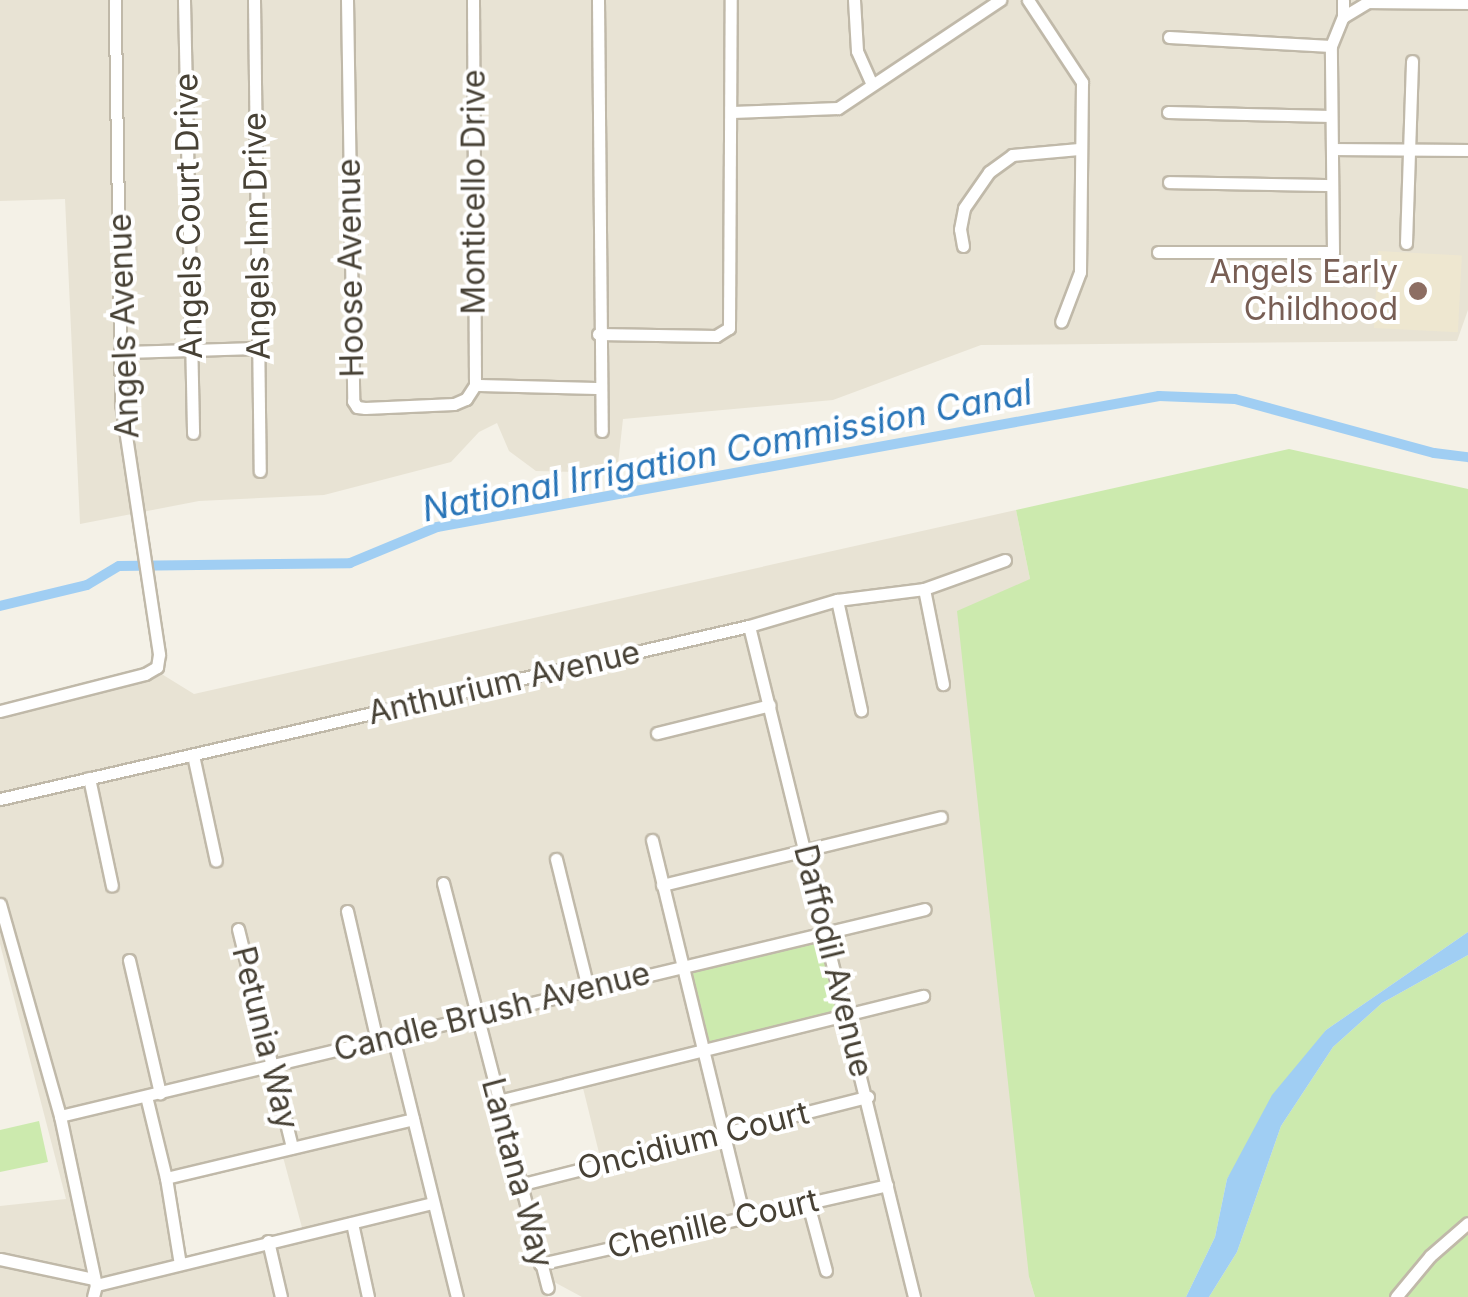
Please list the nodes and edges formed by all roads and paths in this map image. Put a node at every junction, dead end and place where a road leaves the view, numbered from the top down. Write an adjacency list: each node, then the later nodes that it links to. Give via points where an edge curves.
1 (115, 0): 36 (street, Angels Avenue)
2 (184, 0): 35 (street, Angels Court Drive)
3 (254, 0): 34 (street, Angels Inn Drive)
4 (347, 0): 37 (street, Hoose Avenue, via 353,401 356,408 454,404)
5 (473, 0): 37 (street, Monticello Drive)
6 (598, 0): 33 (street)
7 (731, 0): 20 (street)
8 (854, 0): 19 (street, via 857,51)
9 (1000, 0): 14 (street)
10 (1028, 0): 23 (street, via 1082,82)
11 (1343, 0): 15 (street)
12 (1410, 1): 13 (street); 15 (street, via 1368,2)
13 (1468, 4)
14 (980, 5): 19 (street)
15 (1343, 17): 17 (street)
16 (1170, 37): 17 (street)
17 (1331, 46): 22 (street)
18 (1412, 61): 25 (street)
19 (872, 84): 20 (street, via 828,112)
20 (732, 112): 33 (street, via 729,328 716,336)
21 (1168, 112): 22 (street)
22 (1332, 116): 24 (street)
23 (1078, 149): 30 (street, via 1012,156 989,172 964,208); 32 (street, via 1080,272)
24 (1334, 149): 25 (street); 28 (street)
25 (1409, 149): 26 (street); 29 (street)
26 (1468, 150)
27 (1170, 182): 28 (street)
28 (1332, 185): 31 (street, via 1333,252)
29 (1406, 243)
30 (963, 246)
31 (1158, 252)
32 (1061, 322)
33 (598, 334): 38 (street)
34 (258, 348): 35 (street); 41 (street, Angels Inn Drive)
35 (192, 350): 36 (street); 40 (street, Angels Court Drive)
36 (122, 352): 49 (street, Angels Avenue, via 121,404 157,667)
37 (475, 385): 38 (street)
38 (600, 388): 39 (street)
39 (602, 432)
40 (193, 433)
41 (260, 471)
42 (1006, 560): 43 (street, Anthurium Avenue)
43 (924, 588): 44 (street, Anthurium Avenue); 46 (street)
44 (837, 600): 45 (street, Anthurium Avenue); 48 (street)
45 (749, 626): 47 (street, Daffodil Avenue); 51 (street, Anthurium Avenue)
46 (943, 684)
47 (770, 705): 50 (street); 56 (street, Daffodil Avenue)
48 (861, 710)
49 (0, 712)
50 (658, 733)
51 (194, 755): 52 (street, Anthurium Avenue); 58 (street)
52 (89, 778): 53 (street, Anthurium Avenue); 61 (street)
53 (0, 799)
54 (941, 818): 56 (street)
55 (652, 840): 60 (street)
56 (806, 852): 60 (street); 67 (street, Daffodil Avenue)
57 (556, 858): 70 (street)
58 (216, 862)
59 (442, 883): 73 (street, Lantana Way)
60 (662, 885): 69 (street)
61 (112, 886)
62 (0, 904): 65 (street)
63 (925, 908): 67 (street, Candle Brush Avenue)
64 (347, 912): 75 (street)
65 (2, 926): 82 (street)
66 (238, 930): 77 (street, Petunia Way)
67 (826, 933): 69 (street, Candle Brush Avenue); 72 (street, Daffodil Avenue)
68 (129, 960): 78 (street)
69 (681, 967): 70 (street, Candle Brush Avenue); 76 (street)
70 (588, 988): 73 (street, Candle Brush Avenue)
71 (923, 996): 72 (street)
72 (847, 1016): 76 (street); 80 (street, Daffodil Avenue)
73 (476, 1017): 74 (street, Candle Brush Avenue); 81 (street, Lantana Way)
74 (393, 1037): 75 (street, Candle Brush Avenue); 83 (street)
75 (378, 1041): 77 (street, Candle Brush Avenue)
76 (703, 1051): 81 (street); 84 (street)
77 (271, 1065): 78 (street, Candle Brush Avenue); 85 (street, Petunia Way)
78 (160, 1093): 79 (street, Candle Brush Avenue)
79 (146, 1096): 82 (street, Candle Brush Avenue); 86 (street)
80 (868, 1097): 84 (street, Oncidium Court); 88 (street, Daffodil Avenue)
81 (498, 1100): 87 (street, Lantana Way)
82 (60, 1116): 99 (street)
83 (413, 1119): 85 (street); 90 (street)
84 (722, 1132): 87 (street, Oncidium Court); 91 (street)
85 (292, 1148): 86 (street)
86 (166, 1178): 96 (street)
87 (519, 1185): 97 (street, Lantana Way)
88 (886, 1185): 89 (street, Chenille Court); 104 (street, Daffodil Avenue)
89 (808, 1200): 91 (street, Chenille Court); 98 (street)
90 (432, 1203): 92 (street); 103 (street)
91 (744, 1216): 97 (street, Chenille Court)
92 (352, 1223): 94 (street); 102 (street)
93 (1468, 1223): 105 (street)
94 (268, 1241): 96 (street); 101 (street)
95 (0, 1258): 99 (street)
96 (180, 1264): 99 (street)
97 (540, 1264): 100 (street, Lantana Way)
98 (826, 1271)
99 (94, 1287)
100 (548, 1288)
101 (281, 1297)
102 (368, 1297)
103 (457, 1297)
104 (914, 1297)
105 (1396, 1297)

